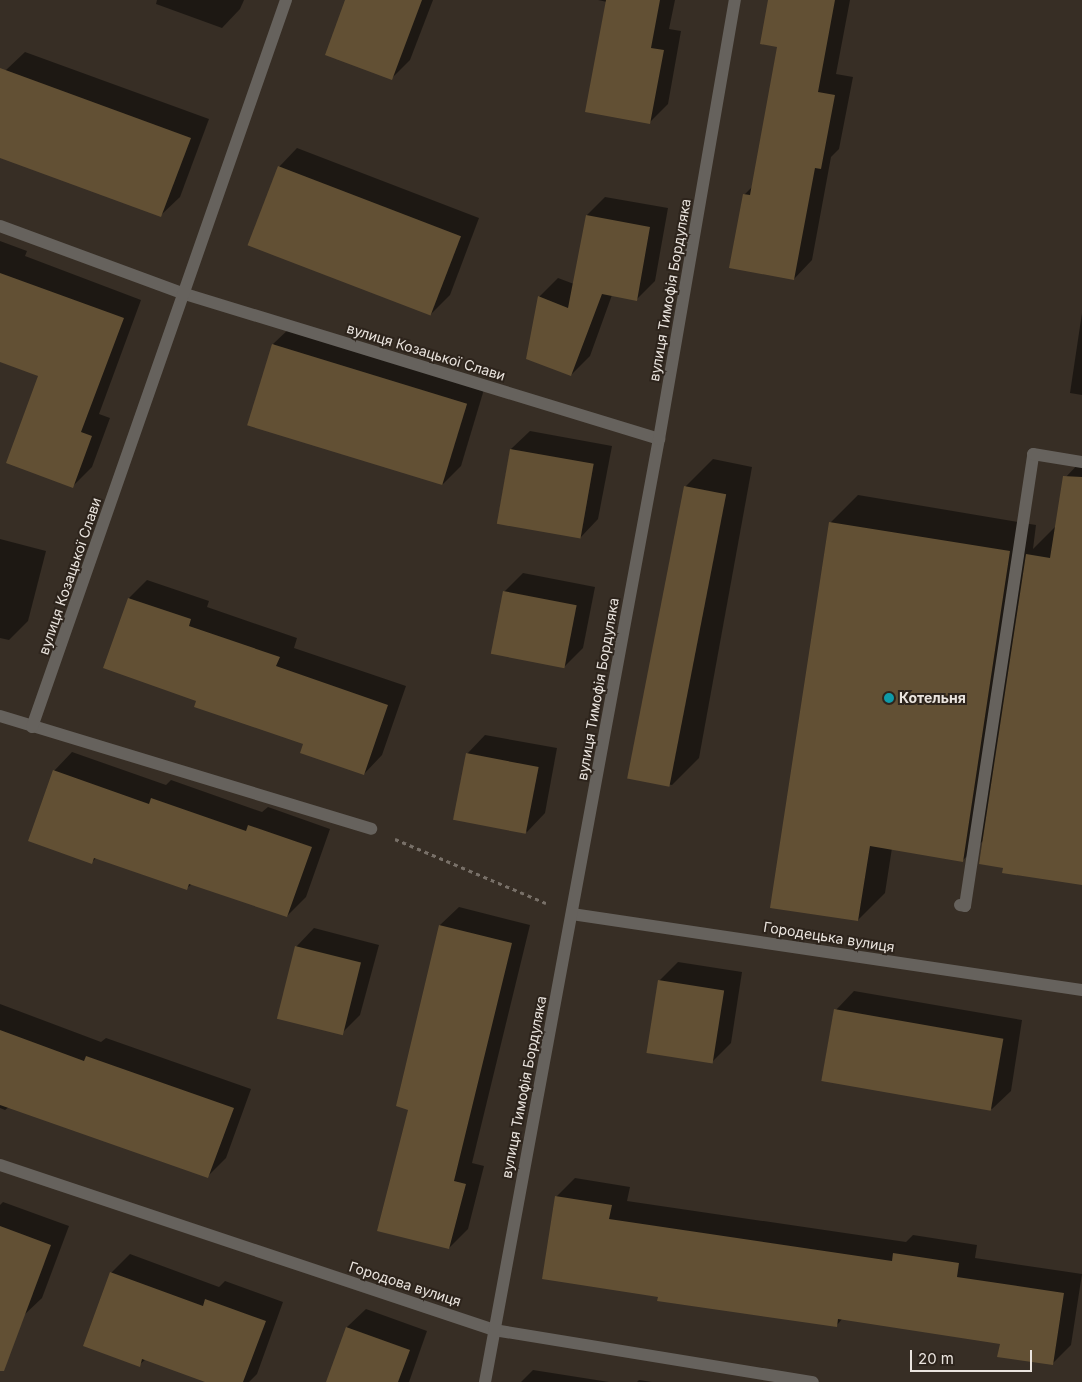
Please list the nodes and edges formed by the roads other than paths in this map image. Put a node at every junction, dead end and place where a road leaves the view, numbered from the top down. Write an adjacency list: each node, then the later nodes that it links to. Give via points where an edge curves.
1 (286, 0): 4 (street, вулиця Козацької Слави)
2 (735, 0): 5 (street, вулиця Тимофія Бордуляка)
3 (0, 226): 4 (street, вулиця Козацької Слави)
4 (185, 294): 5 (street, вулиця Козацької Слави); 8 (street, вулиця Козацької Слави)
5 (659, 439): 11 (street, вулиця Тимофія Бордуляка)
6 (1082, 462): 10 (street, via 1034,454 965,906)
7 (0, 716): 8 (street)
8 (32, 727): 9 (street)
9 (372, 829)
10 (960, 905)
11 (572, 914): 12 (street, Городецька вулиця); 14 (street, вулиця Тимофія Бордуляка)
12 (1082, 990)
13 (0, 1165): 14 (street, Городова вулиця)
14 (494, 1330): 15 (street, вулиця Тимофія Бордуляка); 16 (street, Городова вулиця)
15 (485, 1382)
16 (813, 1382)

